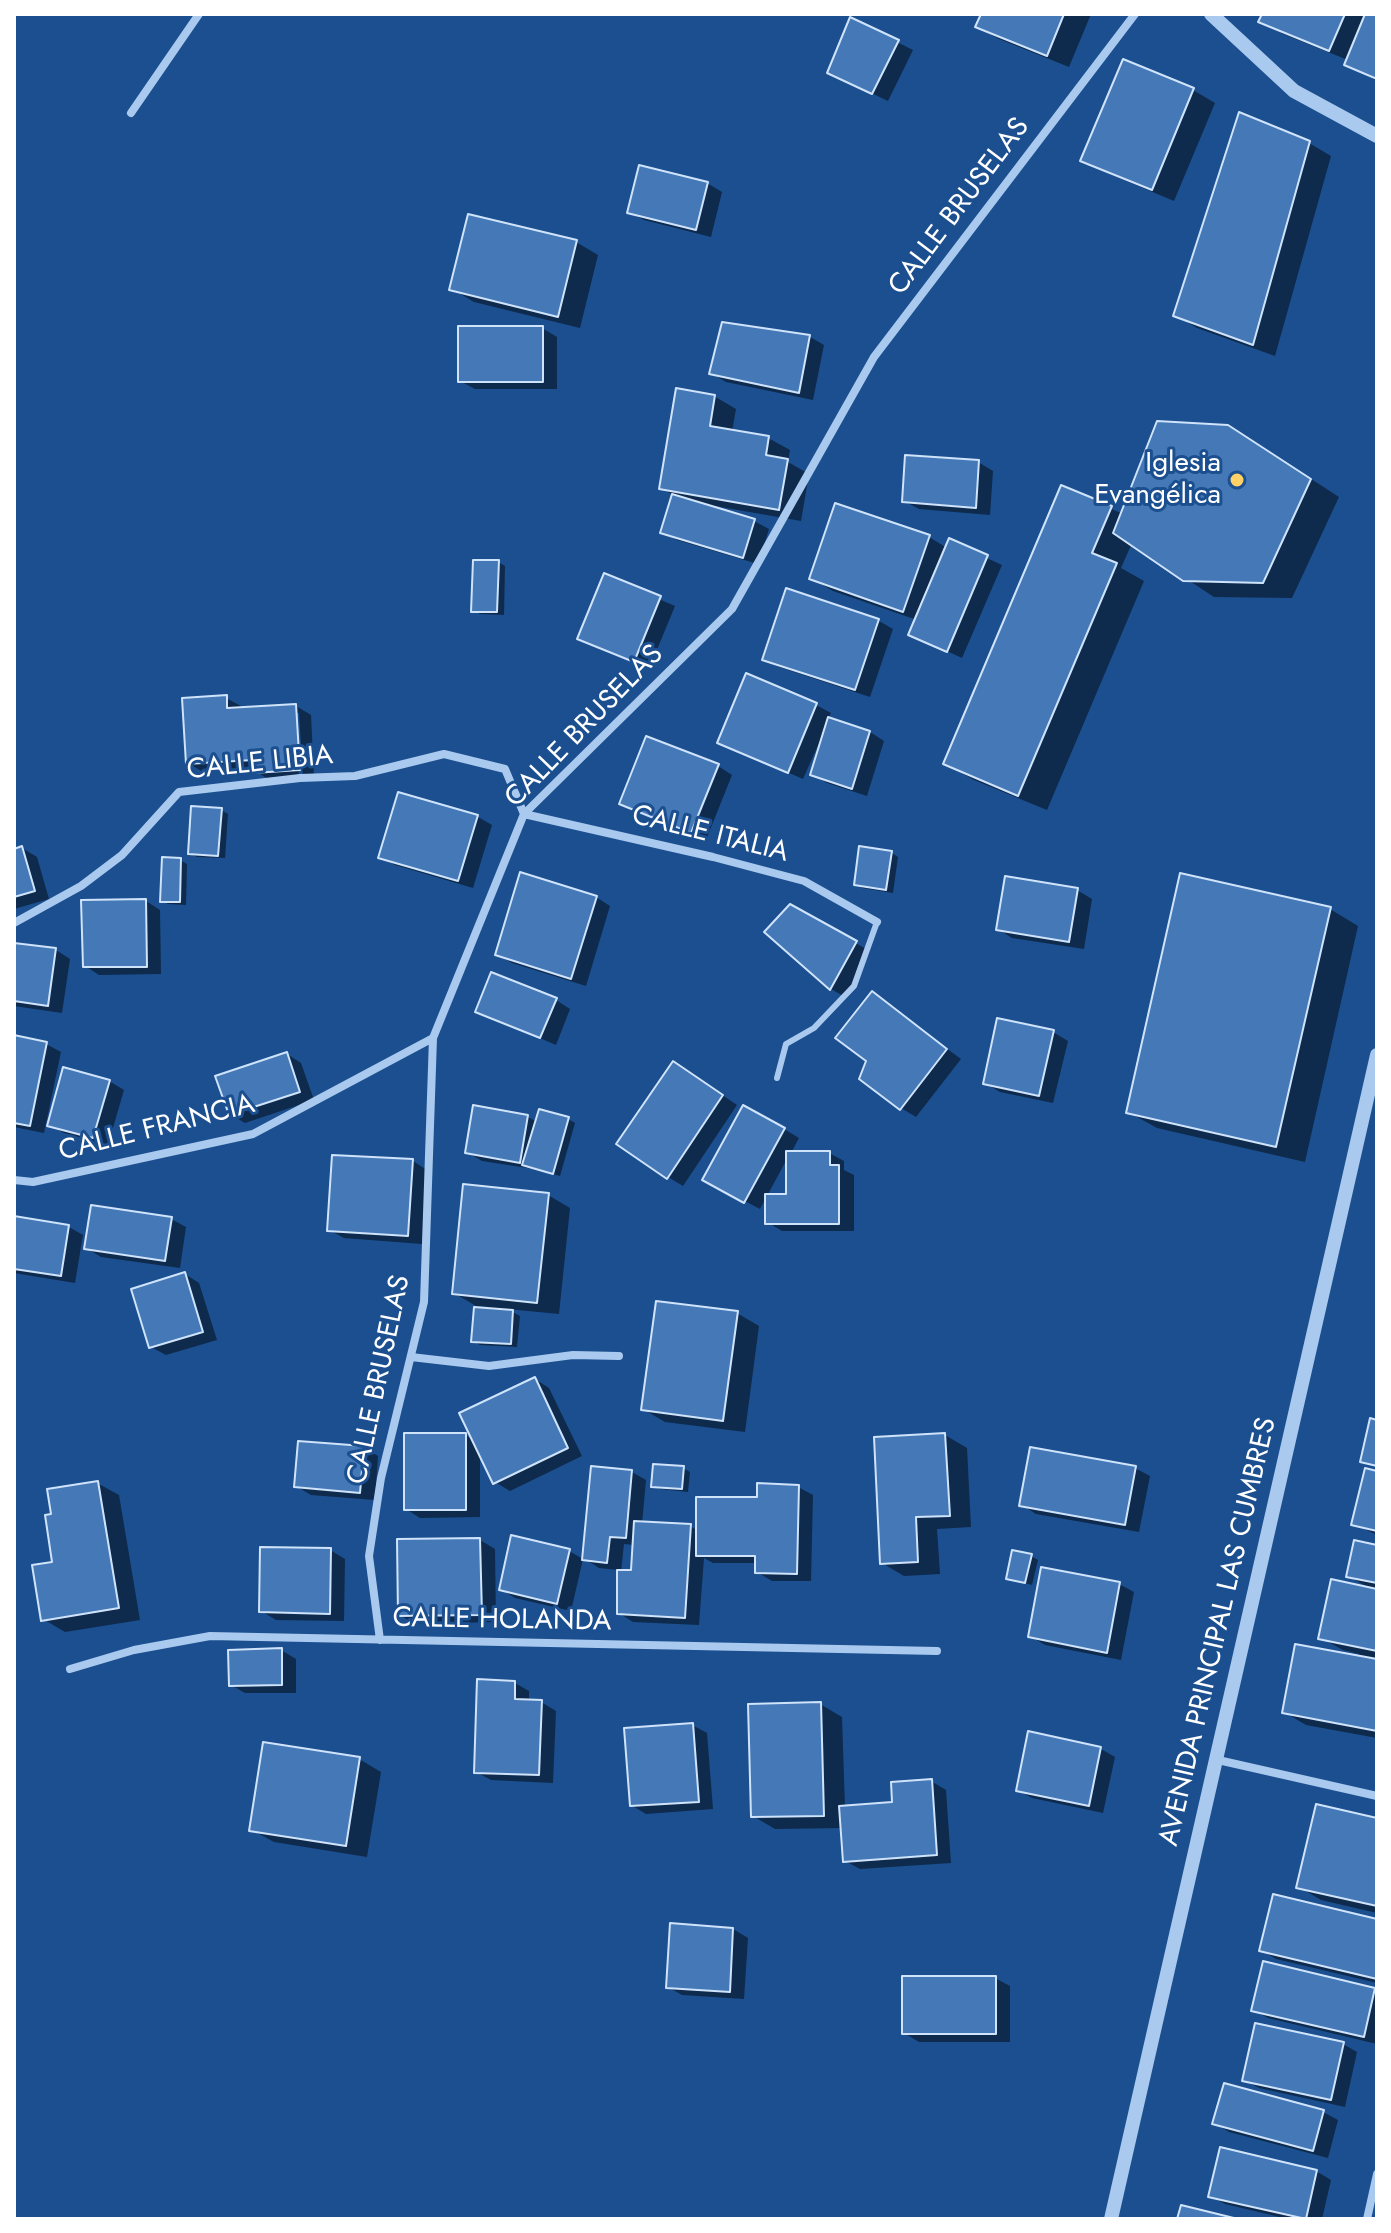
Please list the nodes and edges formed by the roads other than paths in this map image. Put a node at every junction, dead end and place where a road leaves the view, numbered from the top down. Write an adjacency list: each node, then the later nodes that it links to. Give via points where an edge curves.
1 (199, 14): 4 (street)
2 (1135, 14): 6 (street, CALLE BRUSELAS, via 874,357 732,609)
3 (1211, 14): 5 (street, via 1294,91)
4 (131, 113)
5 (1377, 136)
6 (524, 814): 7 (street, CALLE ITALIA, via 804,881); 8 (street, CALLE LIBIA, via 505,769 444,754 355,776 179,792 122,855 81,886); 9 (street, CALLE BRUSELAS)
7 (877, 922): 11 (lane, via 854,986 814,1028 786,1044)
8 (14, 923)
9 (433, 1038): 12 (street, CALLE FRANCIA, via 253,1134 33,1182); 14 (street, CALLE BRUSELAS, via 424,1302)
10 (1377, 1055): 18 (street, AVENIDA PRINCIPAL LAS CUMBRES)
11 (777, 1078)
12 (14, 1180)
13 (619, 1356): 14 (street, via 573,1355 489,1366)
14 (411, 1357): 15 (street, CALLE BRUSELAS, via 381,1478 369,1556)
15 (380, 1640): 16 (street, CALLE HOLANDA); 17 (street, CALLE HOLANDA, via 210,1636)
16 (937, 1651)
17 (70, 1669)
18 (1218, 1760): 19 (street); 21 (street, AVENIDA PRINCIPAL LAS CUMBRES)
19 (1377, 1796)
20 (1377, 2174): 22 (street)
21 (1111, 2219)
22 (1367, 2219)

